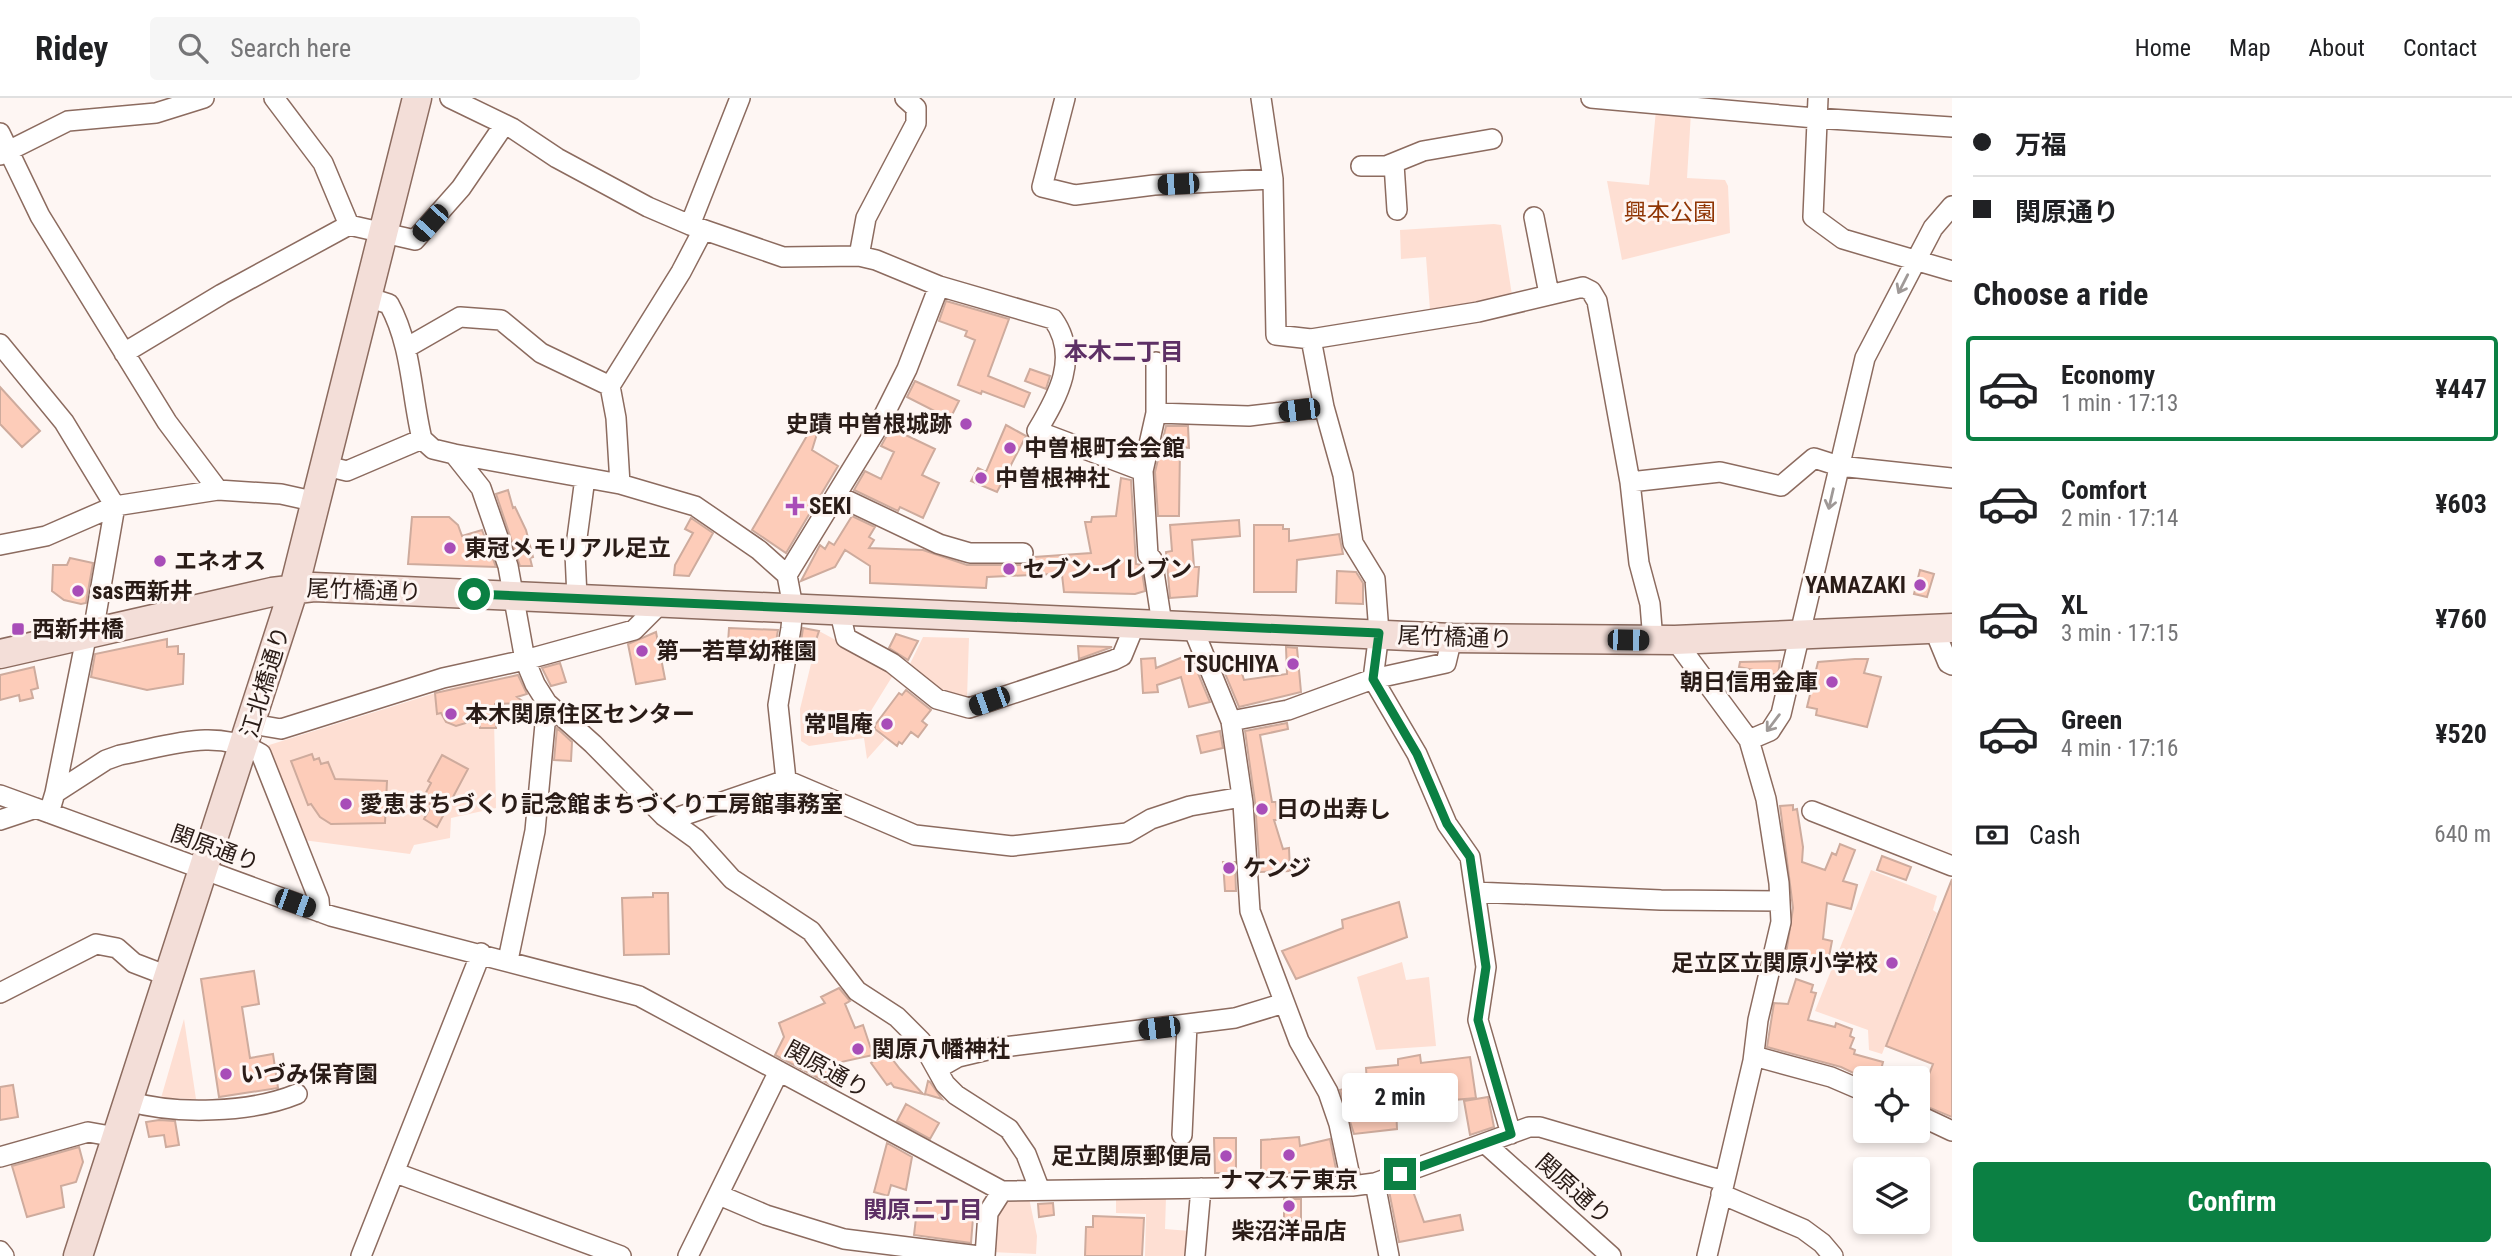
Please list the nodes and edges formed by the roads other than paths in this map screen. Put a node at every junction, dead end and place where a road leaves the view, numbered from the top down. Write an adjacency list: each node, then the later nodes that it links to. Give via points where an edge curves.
1 (204, 98): 16 (street, via 156,113 68,121)
2 (274, 98): 23 (street, via 323,163)
3 (417, 98): 25 (main road, 江北橋通り)
4 (450, 98): 13 (street)
5 (740, 98): 24 (street)
6 (905, 98): 26 (street, via 916,108 916,123 866,218)
7 (1065, 98): 19 (street, via 1042,187 1075,195 1154,185)
8 (1261, 98): 19 (street)
9 (1591, 98): 11 (street)
10 (1818, 98): 12 (street)
11 (1632, 100): 12 (street)
12 (1815, 118): 14 (street); 27 (street, via 1813,218 1843,239)
13 (504, 125): 24 (street, via 556,158); 25 (street, via 461,188 415,240)
14 (1952, 127)
15 (1492, 139): 17 (street, via 1423,151)
16 (2, 146): 35 (street)
17 (1394, 164): 18 (street); 21 (street)
18 (1361, 166)
19 (1273, 179): 32 (street, via 1276,335)
20 (1952, 206): 27 (street)
21 (1396, 210)
22 (1534, 217): 30 (street)
23 (349, 225): 25 (street); 35 (street)
24 (696, 228): 26 (street, via 783,257); 37 (street, via 681,272)
25 (383, 235): 31 (main road, 江北橋通り)
26 (859, 256): 29 (street)
27 (1916, 259): 28 (street); 43 (street, one-way to 43, via 1865,358)
28 (1952, 271)
29 (939, 286): 44 (street, via 1054,319 1068,353 1055,399 1037,431); 50 (street, via 907,369)
30 (1549, 295): 32 (street, via 1478,312); 47 (street, via 1583,287 1597,301)
31 (367, 297): 34 (street, via 389,304); 42 (main road, 江北橋通り)
32 (1311, 339): 38 (street)
33 (0, 344): 52 (street, via 64,422)
34 (407, 348): 37 (street, via 460,317 501,320 541,353); 40 (street)
35 (124, 353): 49 (street, via 167,422)
36 (1156, 362): 39 (street)
37 (610, 386): 48 (street)
38 (1324, 407): 39 (street, via 1249,415); 66 (street, via 1343,475 1353,543 1375,579)
39 (1156, 413): 44 (street)
40 (422, 439): 41 (street, via 433,449); 42 (street, via 347,471)
41 (454, 454): 45 (street); 57 (street, via 481,488 508,566)
42 (326, 466): 51 (main road, 江北橋通り)
43 (1839, 466): 46 (street); 47 (street, via 1814,458 1781,486 1720,472); 67 (street, one-way to 67)
44 (1143, 471): 62 (street, via 1152,559)
45 (585, 478): 48 (street); 58 (street, via 575,553)
46 (1952, 478)
47 (1630, 482): 69 (street, via 1639,563)
48 (620, 484): 55 (street, via 695,506)
49 (218, 490): 51 (street, via 281,494); 52 (street)
50 (838, 496): 54 (street, via 939,544 970,553); 55 (street)
51 (317, 502): 56 (main road, 江北橋通り)
52 (115, 506): 53 (street, via 46,536); 65 (street)
53 (0, 545)
54 (1023, 552)
55 (787, 575): 60 (street)
56 (294, 588): 57 (main road, 尾竹橋通り); 65 (main road, 尾竹橋通り); 76 (main road, 江北橋通り)
57 (513, 596): 58 (main road, 尾竹橋通り); 71 (street)
58 (577, 598): 59 (main road, 尾竹橋通り)
59 (662, 602): 60 (main road, 尾竹橋通り); 71 (street, via 634,631)
60 (793, 607): 61 (main road, 尾竹橋通り); 78 (street, via 778,705)
61 (839, 609): 62 (main road, 尾竹橋通り); 62 (street, via 846,638 892,663 937,699 969,708 1122,656)
62 (1149, 623): 63 (main road, 尾竹橋通り)
63 (1192, 626): 66 (main road, 尾竹橋通り); 75 (street)
64 (1943, 628): 67 (main road, 尾竹橋通り); 72 (street)
65 (90, 632): 70 (main road, 尾竹橋通り); 79 (street)
66 (1379, 633): 68 (main road, 尾竹橋通り); 73 (street)
67 (1800, 635): 69 (main road, 尾竹橋通り); 77 (street, one-way to 77, via 1780,714 1770,731)
68 (1452, 638): 69 (main road, 尾竹橋通り); 73 (street, via 1446,663)
69 (1664, 640): 77 (street)
70 (0, 654)
71 (526, 660): 74 (street); 76 (street, via 443,678 281,729)
72 (1952, 665)
73 (1373, 679): 75 (street, via 1287,710); 88 (street, via 1417,754 1447,824 1470,857)
74 (547, 703): 85 (street); 92 (street, via 535,831)
75 (1231, 721): 81 (street)
76 (249, 734): 79 (street, via 120,755); 87 (main road, 江北橋通り); 90 (street, via 261,754)
77 (1749, 740): 89 (street, via 1766,800)
78 (786, 780): 81 (street, via 915,835 1012,846 1127,833 1190,806); 85 (street)
79 (55, 793): 82 (street)
80 (0, 795): 82 (street, 関原通り)
81 (1242, 797): 95 (street, via 1250,911)
82 (43, 810): 84 (street); 87 (street, 関原通り)
83 (1812, 811): 86 (street)
84 (0, 820)
85 (670, 820): 98 (street, via 696,839 732,879 811,930 857,991 897,1017 921,1041)
86 (1952, 866)
87 (204, 870): 90 (street, 関原通り); 93 (main road, 江北橋通り)
88 (1475, 892): 89 (street); 105 (street, via 1486,967 1478,1020)
89 (1780, 901): 97 (street, via 1781,922)
90 (320, 912): 91 (street, 関原通り)
91 (481, 953): 92 (street, 関原通り); 110 (street)
92 (508, 960): 99 (street, 関原通り, via 639,996)
93 (168, 976): 94 (street, via 134,962 117,947 96,944); 102 (main road, 江北橋通り)
94 (0, 993)
95 (1284, 1003): 96 (street, via 1235,1018); 112 (street, via 1328,1092)
96 (1187, 1025): 98 (street, via 996,1048 969,1053); 106 (street)
97 (1754, 1056): 100 (street); 115 (street)
98 (937, 1069): 113 (street, via 956,1095 1009,1129 1026,1154)
99 (779, 1071): 116 (street, 関原通り); 117 (street)
100 (1853, 1086)
101 (296, 1094): 102 (street, via 280,1101 199,1110 146,1107)
102 (128, 1101): 107 (main road, 江北橋通り)
103 (1930, 1121): 104 (street)
104 (1952, 1131)
105 (1511, 1134): 108 (street); 115 (street, via 1540,1127)
106 (1182, 1135)
107 (116, 1138): 109 (street, via 88,1132); 120 (main road, 江北橋通り)
108 (1487, 1145): 111 (street); 128 (street, 関原通り)
109 (0, 1157)
110 (396, 1173): 121 (street); 122 (street)
111 (1375, 1183): 112 (street); 127 (street)
112 (1352, 1186): 114 (street)
113 (1039, 1188): 114 (street); 116 (street)
114 (1201, 1188): 126 (street)
115 (1723, 1188): 129 (street); 130 (street, via 1803,1229)
116 (1002, 1191): 125 (street, via 988,1213)
117 (719, 1195): 123 (street); 124 (street, via 844,1239)
118 (0, 1251): 119 (street)
119 (4, 1256)
120 (78, 1256)
121 (361, 1256)
122 (621, 1256)
123 (688, 1256)
124 (979, 1256)
125 (985, 1256)
126 (1195, 1256)
127 (1390, 1256)
128 (1611, 1256)
129 (1707, 1256)
130 (1833, 1256)

